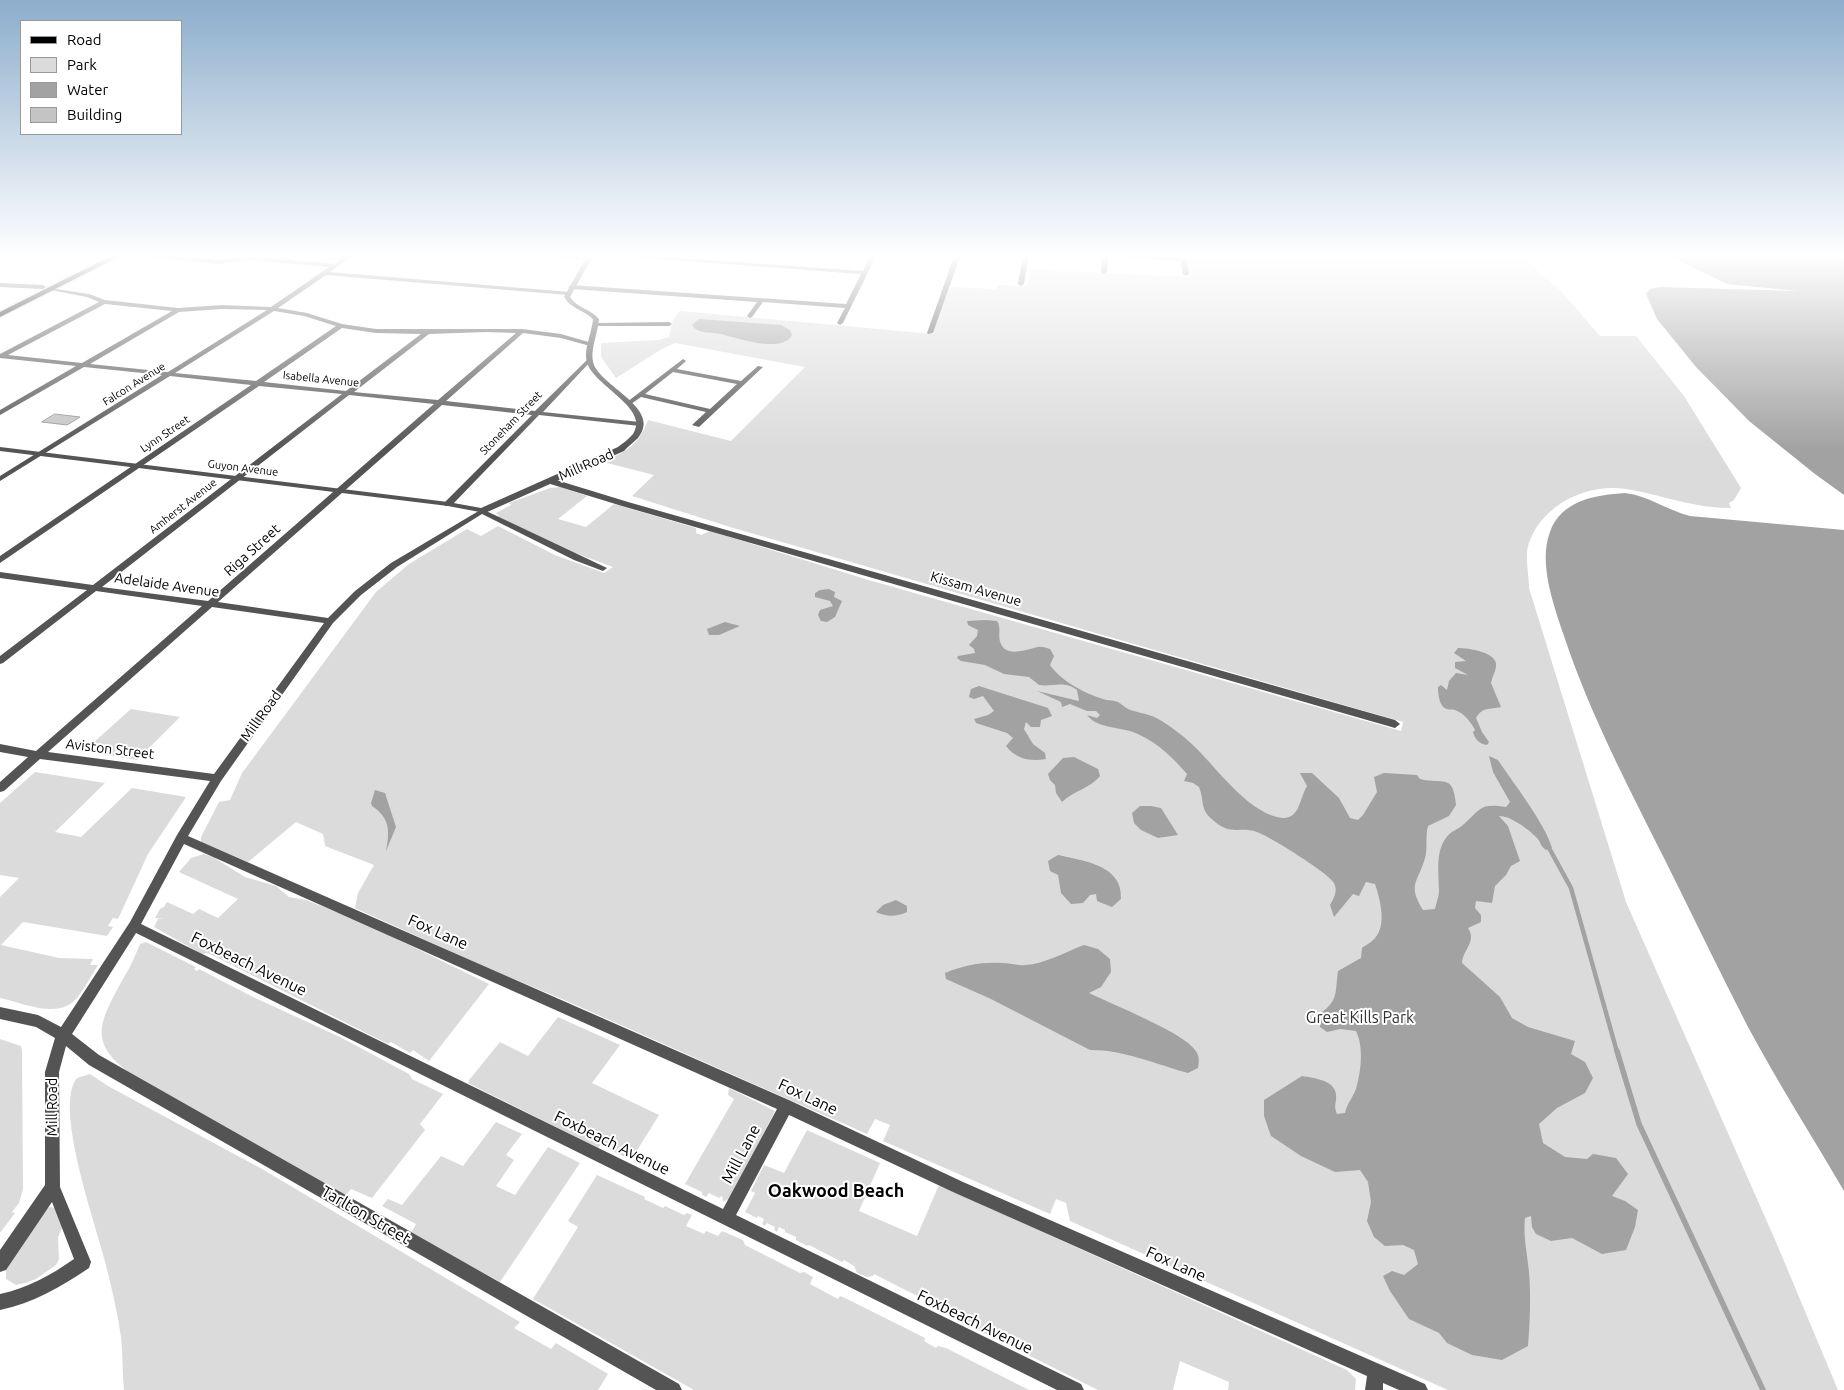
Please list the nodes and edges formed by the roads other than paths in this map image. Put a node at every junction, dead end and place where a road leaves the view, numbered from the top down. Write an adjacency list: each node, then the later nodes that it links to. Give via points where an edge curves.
1 (72, 319): 16 (street)
2 (163, 319): 19 (street)
3 (257, 319): 22 (street, Falcon Avenue)
4 (320, 319): 11 (street)
5 (595, 319): 10 (street)
6 (842, 319): 8 (street)
7 (935, 319): 14 (street)
8 (840, 323)
9 (669, 324): 10 (street)
10 (596, 325): 15 (street)
11 (341, 326): 13 (street, via 376,331); 23 (street, Lynn Street)
12 (522, 331): 13 (street); 15 (street); 27 (street, Riga Street)
13 (427, 332): 25 (street, Amherst Avenue)
14 (930, 333)
15 (590, 344): 17 (street)
16 (0, 356): 19 (street, Isabella Avenue)
17 (590, 359): 28 (street, via 594,372); 31 (street, Stoneham Street)
18 (683, 361): 21 (street)
19 (84, 364): 22 (street, Isabella Avenue); 30 (street)
20 (760, 367): 24 (street)
21 (672, 370): 24 (street); 26 (street)
22 (171, 373): 23 (street, Isabella Avenue); 35 (street, Falcon Avenue)
23 (259, 383): 25 (street, Isabella Avenue); 36 (street, Lynn Street)
24 (742, 383): 29 (street)
25 (348, 392): 27 (street, Isabella Avenue); 37 (street, Amherst Avenue)
26 (639, 395): 28 (street); 29 (street)
27 (440, 402): 31 (street, Isabella Avenue); 40 (street, Riga Street)
28 (629, 402): 32 (street)
29 (711, 411): 33 (street)
30 (0, 412)
31 (536, 413): 32 (street, Isabella Avenue); 41 (street, Stoneham Street)
32 (640, 424): 39 (street, Mill Road, via 638,433 621,449)
33 (696, 425)
34 (0, 449): 35 (street, Guyon Avenue)
35 (40, 454): 36 (street, Guyon Avenue); 38 (street, Falcon Avenue)
36 (138, 466): 37 (street, Guyon Avenue); 43 (street, Lynn Street)
37 (237, 478): 40 (street, Guyon Avenue); 46 (street, Amherst Avenue)
38 (0, 479)
39 (550, 481): 42 (street, Mill Road); 50 (street, Kissam Avenue)
40 (339, 491): 41 (street, Guyon Avenue); 47 (street, Riga Street)
41 (448, 504): 42 (street, Guyon Avenue)
42 (482, 511): 44 (street, Guyon Avenue); 48 (street, Mill Road, via 394,565)
43 (0, 560)
44 (603, 568)
45 (0, 575): 46 (street, Adelaide Avenue)
46 (94, 588): 47 (street, Adelaide Avenue); 49 (street, Amherst Avenue)
47 (210, 605): 48 (street, Adelaide Avenue); 52 (street, Riga Street)
48 (330, 620): 53 (street, Mill Road)
49 (0, 661)
50 (1395, 724)
51 (0, 748): 52 (street, Aviston Street)
52 (38, 755): 53 (street, Aviston Street); 54 (street, Riga Street)
53 (217, 778): 55 (street, Mill Road)
54 (0, 788)
55 (181, 838): 56 (street, Mill Road); 59 (street, Fox Lane)
56 (134, 926): 58 (street, Mill Road); 61 (street, Foxbeach Avenue)
57 (0, 1013): 58 (street, Tarlton Street, via 38,1021)
58 (63, 1035): 60 (street, Mill Road, via 52,1072); 65 (street, Tarlton Street, via 94,1060)
59 (786, 1106): 61 (street, Mill Lane); 64 (street, Fox Lane, via 958,1187)
60 (53, 1187): 62 (street); 63 (street, Mill Road, via 83,1262 52,1284 20,1298)
61 (726, 1219): 66 (street, Foxbeach Avenue)
62 (0, 1264)
63 (0, 1302)
64 (1376, 1372): 67 (street); 68 (street, Fox Lane)
65 (673, 1390)
66 (1075, 1390)
67 (1374, 1390)
68 (1419, 1390)

